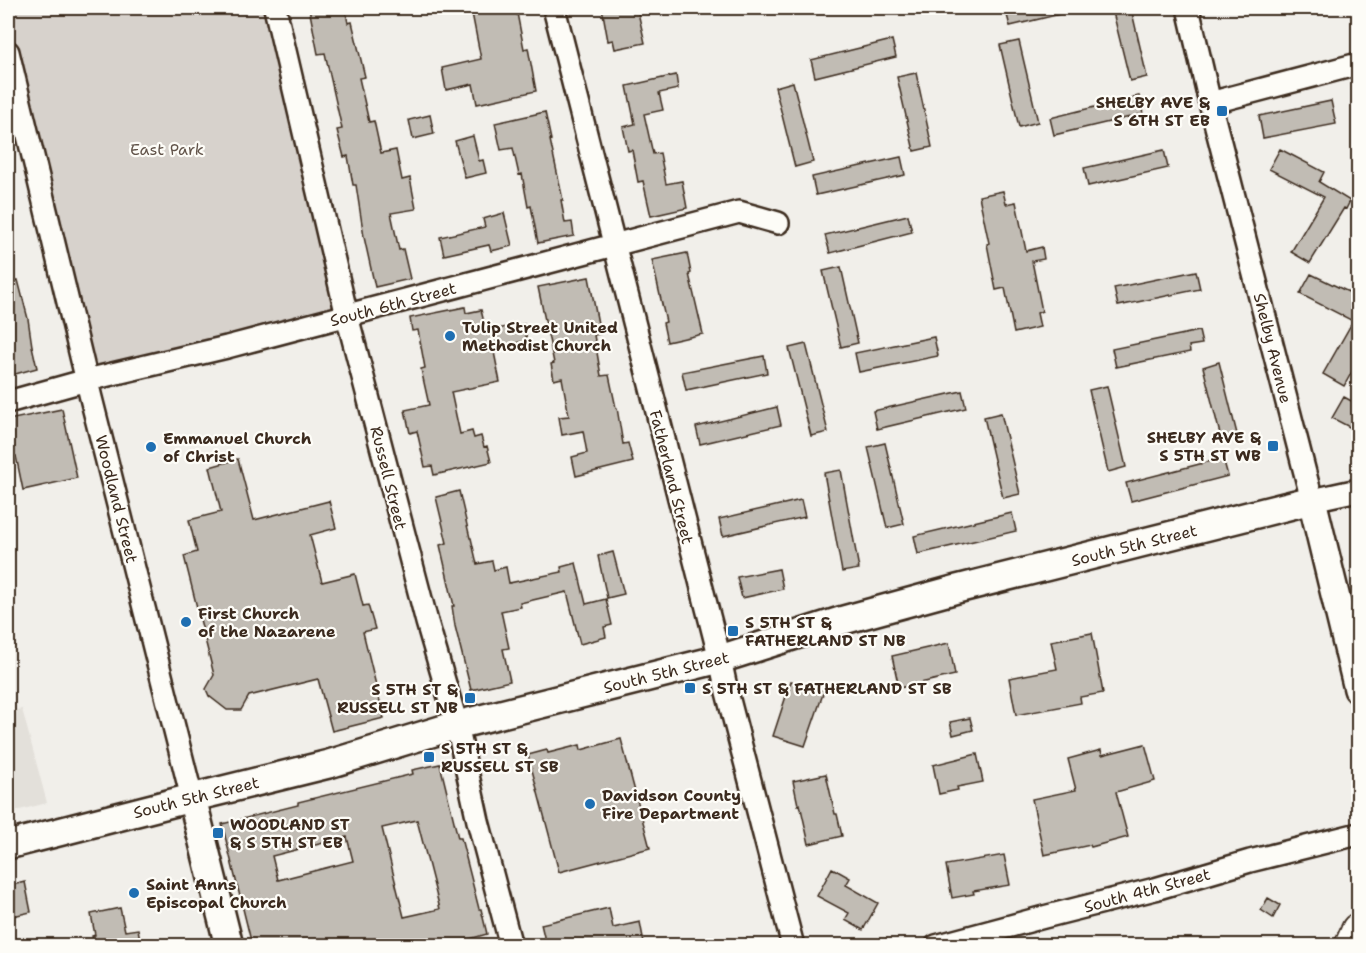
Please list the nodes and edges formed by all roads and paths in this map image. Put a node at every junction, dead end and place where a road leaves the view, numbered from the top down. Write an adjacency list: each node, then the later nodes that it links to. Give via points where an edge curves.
1 (275, 8): 9 (street, Russell Street)
2 (554, 8): 8 (street, Fatherland Street)
3 (1188, 8): 6 (street, Shelby Avenue)
4 (8, 52): 10 (street, Woodland Street)
5 (1359, 64): 6 (street)
6 (1210, 103): 13 (street, Shelby Avenue)
7 (778, 223): 8 (street, South 6th Street, via 739,212)
8 (614, 246): 9 (street, South 6th Street); 14 (street, Fatherland Street)
9 (347, 316): 10 (street, South 6th Street); 16 (street, Russell Street)
10 (87, 380): 11 (street, South 6th Street); 17 (street, Woodland Street)
11 (8, 402)
12 (1359, 490): 13 (street, South 5th Street)
13 (1312, 500): 14 (main road, South 5th Street, via 957,589); 15 (main road, Shelby Avenue)
14 (720, 659): 16 (main road, South 5th Street); 23 (street, Fatherland Street)
15 (1359, 689)
16 (457, 725): 17 (main road, South 5th Street, via 329,764); 22 (street, Russell Street)
17 (192, 798): 19 (main road, South 5th Street); 21 (main road, Woodland Street)
18 (1359, 834): 24 (street, South 4th Street)
19 (8, 845)
20 (1359, 930): 25 (highway)
21 (229, 945)
22 (511, 945)
23 (792, 945)
24 (936, 945)
25 (1351, 945)

